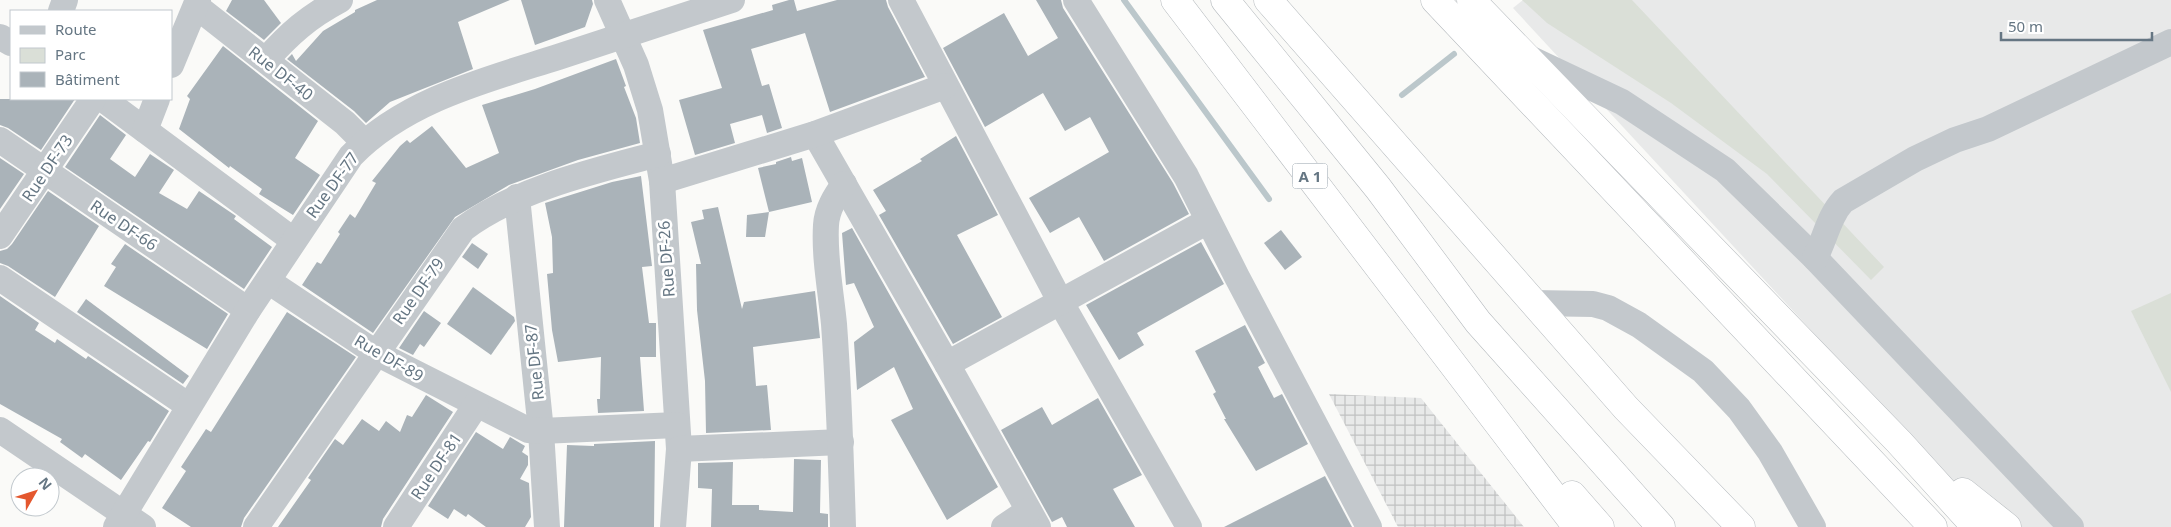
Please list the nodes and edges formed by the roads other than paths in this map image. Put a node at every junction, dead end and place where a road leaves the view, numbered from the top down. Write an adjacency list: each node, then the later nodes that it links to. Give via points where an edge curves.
1 (340, 0): 15 (street, via 292,32)
2 (607, 0): 12 (street, Rue DF-26)
3 (732, 0): 12 (street, Rue DF-77)
4 (901, 0): 17 (street)
5 (1076, 0): 30 (street, via 1163,137)
6 (1175, 0): 39 (highway, A 1)
7 (1225, 0): 62 (highway, A 1, via 1378,188 1478,322)
8 (1268, 0): 37 (highway)
9 (1435, 0): 49 (highway)
10 (1471, 0): 14 (highway)
11 (197, 3): 15 (street, Rue DF-40); 16 (street)
12 (623, 36): 24 (street, Rue DF-77, via 454,90); 25 (street, Rue DF-26, via 636,64 650,110)
13 (2171, 42): 33 (street, via 1988,129 1915,159 1843,201 1835,210)
14 (1524, 55): 33 (street, via 1622,102 1725,170); 48 (highway)
15 (266, 60): 24 (street, Rue DF-40)
16 (172, 63)
17 (945, 86): 22 (street); 36 (street)
18 (92, 100): 26 (street, Rue DF-73)
19 (104, 100): 21 (street)
20 (158, 100): 21 (street)
21 (145, 130): 32 (street)
22 (815, 134): 27 (street); 28 (street)
23 (0, 140): 26 (street, Rue DF-66)
24 (364, 142): 32 (street, Rue DF-77)
25 (658, 154): 27 (street, Rue DF-26); 29 (street, Rue DF-79)
26 (44, 170): 31 (street, Rue DF-73); 38 (street, Rue DF-66)
27 (662, 181): 46 (street, Rue DF-26)
28 (844, 184): 41 (street); 47 (street, via 829,209 826,232)
29 (517, 197): 40 (street, Rue DF-79, via 463,229); 44 (street, Rue DF-87)
30 (1208, 220): 36 (street); 59 (street)
31 (0, 236)
32 (293, 240): 35 (street, Rue DF-77)
33 (1815, 258): 69 (street)
34 (0, 278): 43 (street)
35 (268, 281): 38 (street, Rue DF-77); 40 (street, Rue DF-89)
36 (1060, 301): 41 (street); 58 (street)
37 (1533, 303): 63 (highway, via 1626,408); 64 (street, via 1593,304 1608,308 1639,325 1703,371 1739,409 1770,452)
38 (248, 310): 43 (street, Rue DF-77)
39 (1444, 352): 60 (highway); 61 (highway, A 1)
40 (376, 353): 42 (street, Rue DF-89); 53 (street, Rue DF-79)
41 (948, 364): 50 (street)
42 (476, 405): 44 (street, Rue DF-89); 54 (street, Rue DF-81)
43 (189, 406): 51 (street, Rue DF-77)
44 (528, 429): 46 (street); 52 (street, Rue DF-87)
45 (0, 430): 51 (street)
46 (678, 437): 47 (street); 55 (street, Rue DF-26)
47 (841, 442): 56 (street)
48 (1899, 442): 67 (highway); 68 (highway)
49 (1874, 464): 65 (highway); 66 (highway)
50 (1033, 519): 57 (street)
51 (127, 523)
52 (544, 524)
53 (256, 527)
54 (396, 527)
55 (673, 527)
56 (843, 527)
57 (1004, 527)
58 (1189, 527)
59 (1369, 527)
60 (1577, 527)
61 (1600, 527)
62 (1661, 527)
63 (1741, 527)
64 (1813, 527)
65 (1920, 527)
66 (1933, 527)
67 (1976, 527)
68 (2006, 527)
69 (2071, 527)

